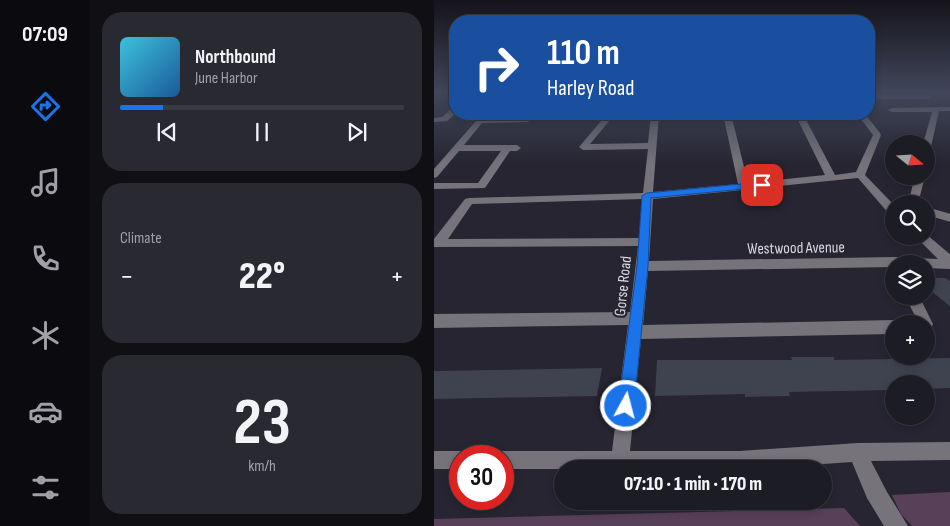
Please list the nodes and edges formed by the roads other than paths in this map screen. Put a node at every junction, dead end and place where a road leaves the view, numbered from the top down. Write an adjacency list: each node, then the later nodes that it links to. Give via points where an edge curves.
1 (447, 117): 3 (street)
2 (940, 117): 10 (street)
3 (434, 120)
4 (480, 120): 12 (street)
5 (606, 120): 11 (street, via 583,147)
6 (654, 120): 11 (street, Gorse Road)
7 (728, 120): 17 (street)
8 (802, 120): 15 (street)
9 (866, 120): 14 (street, via 877,135)
10 (932, 135)
11 (652, 146): 18 (street, Gorse Road)
12 (456, 148): 13 (street); 16 (street, via 512,148 481,186)
13 (434, 174)
14 (860, 176): 15 (street); 19 (street)
15 (832, 178): 17 (street)
16 (434, 186)
17 (744, 187): 18 (street)
18 (647, 196): 22 (street, Gorse Road); 23 (street, via 469,201)
19 (885, 202)
20 (935, 214): 21 (street)
21 (950, 218)
22 (644, 242): 23 (street); 28 (street, Gorse Road)
23 (436, 243)
24 (931, 245): 27 (street)
25 (885, 263): 28 (street, Westwood Avenue)
26 (935, 263): 27 (street, Westwood Avenue)
27 (950, 263)
28 (642, 266): 30 (street, Gorse Road)
29 (434, 322): 30 (street)
30 (635, 325): 31 (street); 38 (street, Gorse Road)
31 (885, 327)
32 (858, 452): 33 (street); 39 (street); 40 (street, via 871,486)
33 (950, 452)
34 (434, 460): 35 (street)
35 (449, 460)
36 (514, 460): 37 (street)
37 (554, 460)
38 (620, 460)
39 (740, 460)
40 (897, 526)

